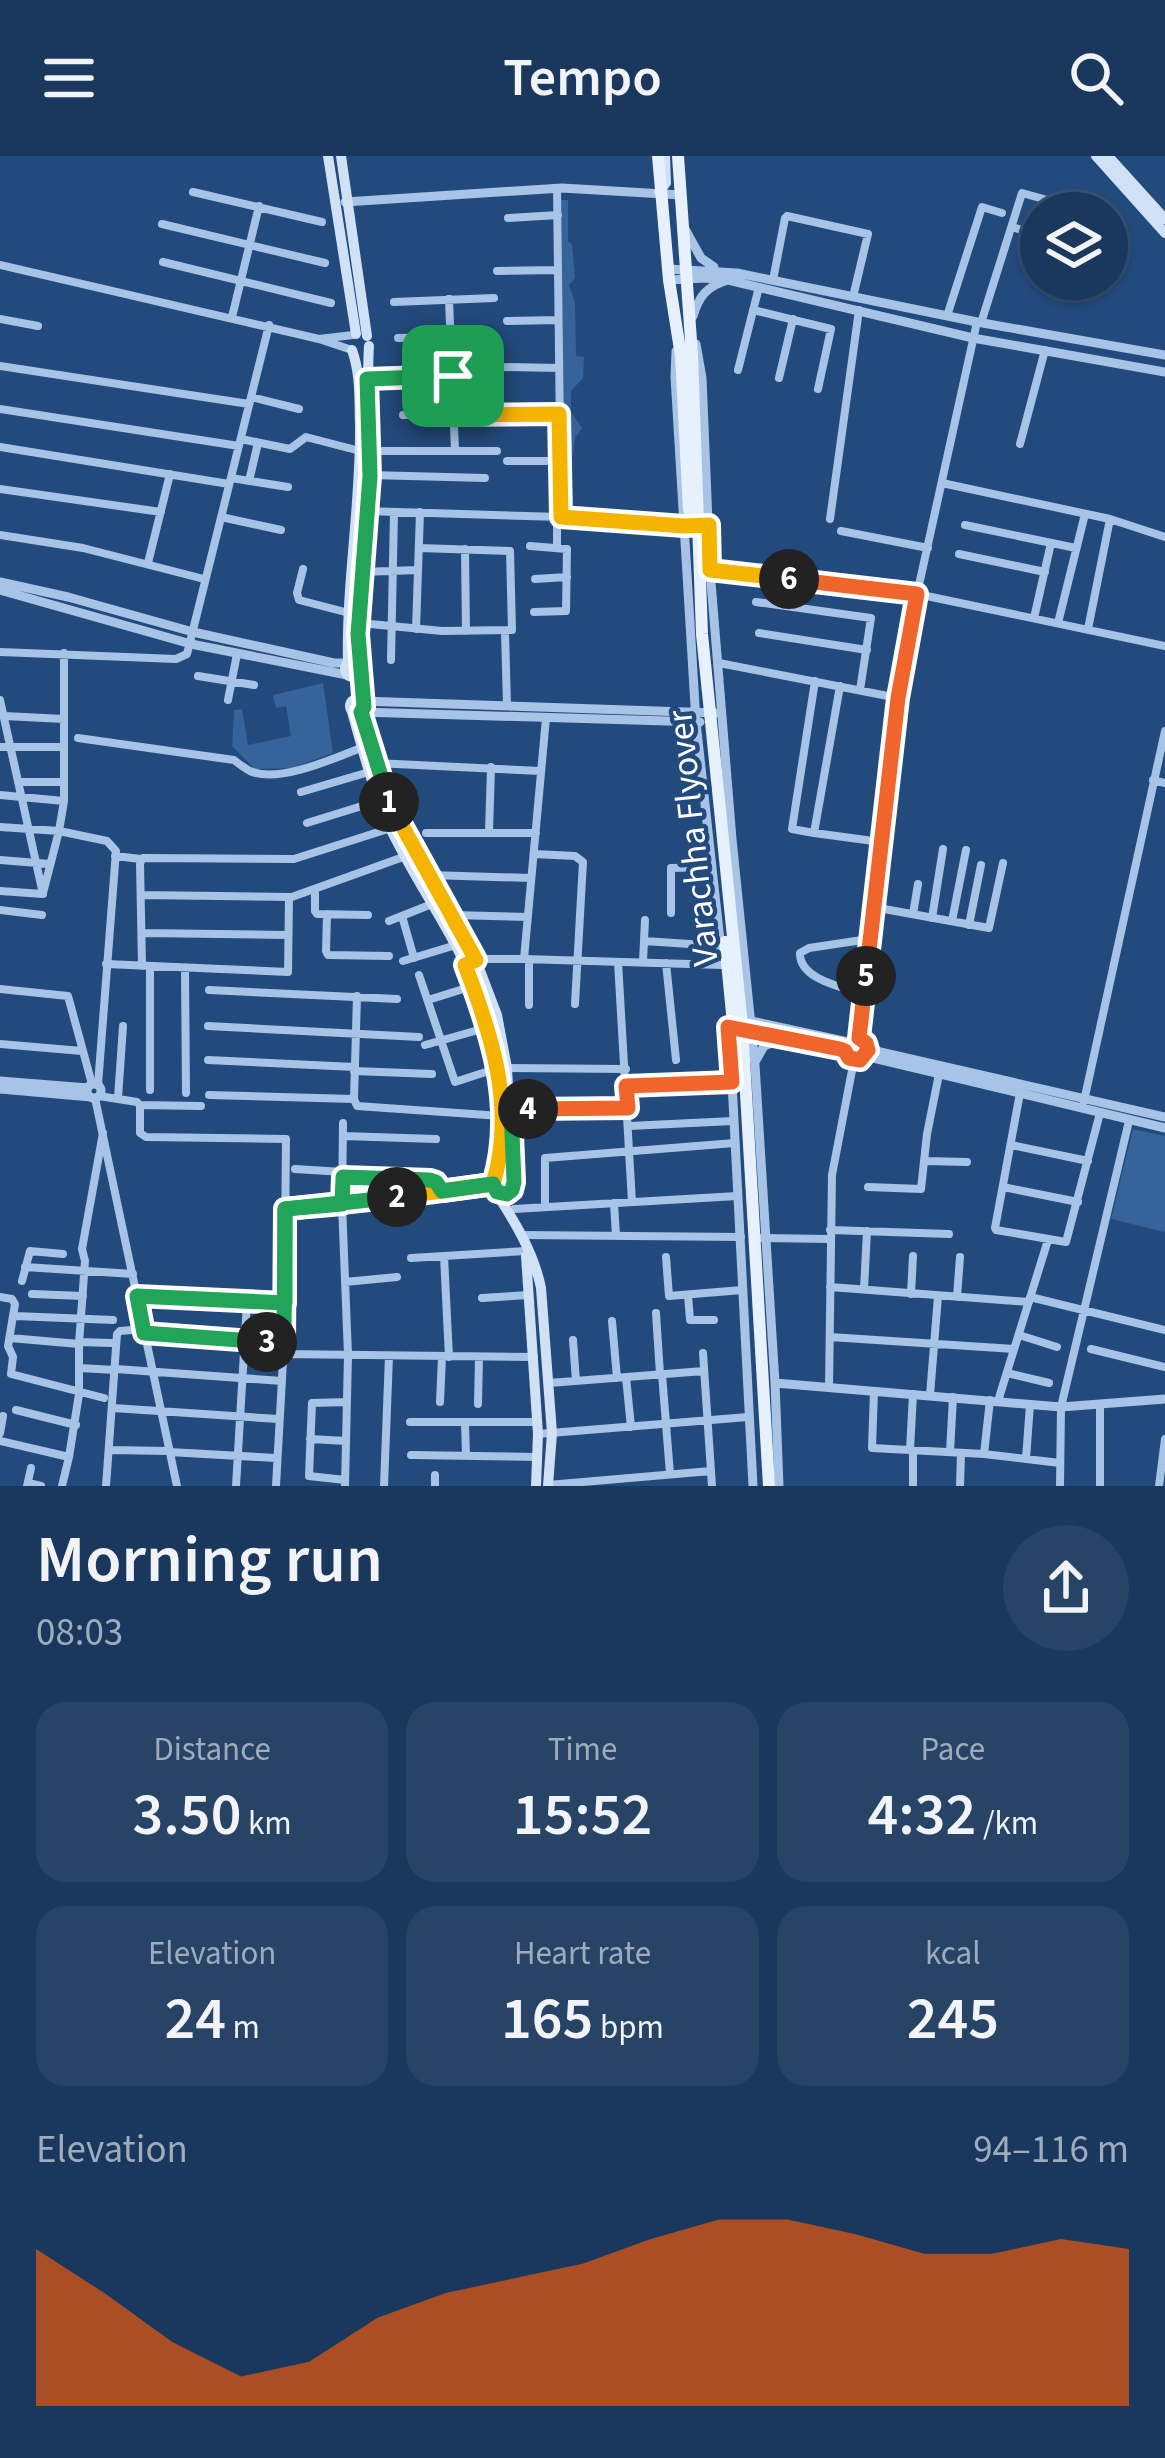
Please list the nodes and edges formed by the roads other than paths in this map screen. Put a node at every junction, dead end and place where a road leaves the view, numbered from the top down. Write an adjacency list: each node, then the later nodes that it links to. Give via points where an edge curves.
1 (328, 156): 11 (main road)
2 (341, 156): 11 (main road)
3 (669, 156): 8 (main road); 9 (main road)
4 (1096, 156): 22 (main road)
5 (1108, 156): 16 (main road)
6 (557, 188): 8 (street); 11 (street); 14 (street)
7 (193, 192): 12 (street)
8 (659, 193): 9 (street); 30 (main road)
9 (681, 193): 19 (main road)
10 (1020, 200): 20 (street)
11 (342, 203): 54 (main road)
12 (259, 206): 17 (street); 23 (street)
13 (1002, 213): 42 (street, via 982,207)
14 (558, 215): 15 (street); 27 (street)
15 (508, 218)
16 (1165, 219)
17 (322, 222)
18 (162, 224): 23 (street)
19 (683, 224): 29 (main road); 31 (street, via 701,258)
20 (1012, 227): 21 (street); 48 (street)
21 (1020, 229)
22 (1165, 233)
23 (250, 244): 25 (street); 33 (street)
24 (163, 262): 33 (street)
25 (326, 263)
26 (0, 265): 43 (street)
27 (558, 270): 28 (street); 45 (street)
28 (497, 271)
29 (688, 274): 30 (street); 31 (street); 51 (main road)
30 (668, 275): 51 (main road)
31 (726, 275): 32 (street); 34 (street); 51 (street, via 704,292)
32 (773, 280): 35 (street); 35 (street, via 786,215 868,234)
33 (241, 282): 39 (street); 43 (street)
34 (759, 287): 40 (street); 41 (street)
35 (853, 297): 42 (street)
36 (494, 298): 37 (street)
37 (449, 299): 38 (street); 53 (street)
38 (394, 302)
39 (331, 303)
40 (753, 310): 46 (street); 64 (street)
41 (859, 310): 56 (street); 100 (street)
42 (947, 316): 48 (street)
43 (232, 317): 49 (street)
44 (0, 320): 50 (street)
45 (558, 320): 47 (street); 63 (street)
46 (793, 320): 67 (street); 69 (street, via 832,330)
47 (506, 321)
48 (979, 322): 56 (street); 60 (street)
49 (269, 325): 57 (street); 70 (street)
50 (38, 326)
51 (684, 327): 103 (street, via 703,378); 104 (street, via 675,376); 467 (main road, Varachha Flyover, bridge, via 698,652 739,1079)
52 (493, 336): 53 (street)
53 (452, 337): 55 (street); 66 (street)
54 (361, 338): 57 (street); 58 (main road); 68 (main road)
55 (398, 338)
56 (973, 338): 59 (street); 90 (street)
57 (319, 339): 58 (street)
58 (352, 350): 80 (main road)
59 (1045, 350): 65 (street); 78 (street)
60 (1165, 355)
61 (0, 366): 70 (street)
62 (502, 368): 63 (street)
63 (559, 368): 73 (street)
64 (738, 370)
65 (1165, 372)
66 (453, 376): 68 (street); 74 (street)
67 (779, 378)
68 (367, 379): 80 (main road)
69 (818, 389)
70 (250, 401): 72 (street); 76 (street)
71 (0, 409): 76 (street)
72 (299, 409)
73 (559, 414): 74 (street); 84 (street)
74 (454, 415): 75 (street); 81 (street)
75 (403, 416)
76 (240, 442): 77 (street); 88 (street)
77 (258, 442): 80 (street, via 290,449 306,437); 89 (street)
78 (1020, 445)
79 (0, 447): 85 (street)
80 (365, 451): 81 (street); 86 (main road)
81 (455, 451): 82 (street)
82 (497, 451)
83 (507, 461): 84 (street)
84 (560, 461): 99 (street)
85 (170, 474): 88 (street); 94 (street)
86 (365, 475): 87 (street); 93 (main road)
87 (485, 478)
88 (230, 481): 89 (street); 98 (street)
89 (249, 481): 91 (street)
90 (942, 483): 97 (street); 113 (street)
91 (288, 487)
92 (0, 489): 94 (street)
93 (362, 511): 95 (street); 122 (main road); 131 (main road)
94 (161, 512): 117 (street)
95 (394, 512): 96 (street); 121 (street)
96 (420, 512): 99 (street); 112 (street)
97 (1084, 514): 101 (street); 114 (street)
98 (220, 517): 105 (street); 125 (street)
99 (559, 517): 104 (street); 111 (street)
100 (830, 519)
101 (1110, 519): 108 (street); 137 (street)
102 (965, 524): 109 (street)
103 (709, 525): 104 (street); 120 (street)
104 (684, 526): 161 (street)
105 (281, 530)
106 (841, 531): 113 (street)
107 (0, 535): 117 (street)
108 (1165, 537)
109 (1051, 543): 114 (street); 123 (street)
110 (530, 546): 111 (street)
111 (557, 546): 124 (street, via 567,548)
112 (419, 548): 115 (street); 119 (street)
113 (928, 548): 128 (street)
114 (1076, 548): 134 (street)
115 (465, 549): 138 (street); 139 (street, via 511,553 512,628)
116 (959, 554): 123 (street)
117 (148, 563): 125 (street)
118 (303, 568): 131 (street, via 299,600)
119 (418, 570): 121 (street); 136 (street)
120 (710, 570): 128 (street); 148 (street)
121 (392, 571): 122 (street); 135 (street)
122 (361, 572): 133 (main road)
123 (1045, 572): 132 (street)
124 (566, 577): 126 (street); 130 (street, via 566,610)
125 (204, 579): 141 (street)
126 (535, 579)
127 (0, 586): 141 (street)
128 (917, 594): 132 (street); 156 (street)
129 (756, 602): 143 (street, via 871,618)
130 (534, 612)
131 (349, 613): 149 (main road)
132 (1034, 618): 134 (street)
133 (359, 623): 135 (street); 149 (main road)
134 (1058, 623): 137 (street)
135 (392, 626): 136 (street); 147 (street)
136 (416, 628): 138 (street)
137 (1088, 629): 142 (street)
138 (466, 631): 139 (street)
139 (505, 632): 159 (street)
140 (759, 633): 143 (street)
141 (192, 638): 145 (street, via 176,659); 146 (street); 149 (street)
142 (1165, 646)
143 (866, 650): 155 (street)
144 (0, 652): 145 (street)
145 (64, 653): 165 (street)
146 (237, 654): 149 (street); 151 (street)
147 (391, 659)
148 (719, 663): 152 (street); 162 (street)
149 (354, 669): 160 (main road)
150 (198, 676): 151 (street)
151 (232, 681): 153 (street); 158 (street)
152 (815, 681): 154 (street); 191 (street, via 792,829)
153 (254, 685)
154 (839, 686): 155 (street); 191 (street)
155 (860, 690): 156 (street)
156 (898, 698): 194 (street)
157 (0, 700): 163 (street)
158 (228, 700)
159 (507, 705): 160 (street); 161 (street)
160 (356, 707): 164 (street); 170 (main road); 173 (main road)
161 (695, 717): 162 (street); 164 (street); 206 (street)
162 (723, 717): 259 (street)
163 (3, 718): 165 (street); 168 (street)
164 (546, 718): 175 (street)
165 (64, 719): 169 (street)
166 (1165, 731): 176 (street)
167 (78, 738): 170 (street, via 234,760 261,773 297,771)
168 (5, 747): 169 (street); 172 (street)
169 (64, 747): 178 (street)
170 (363, 747): 173 (main road)
171 (0, 763): 172 (street)
172 (14, 764): 177 (street)
173 (372, 766): 174 (street); 180 (street); 183 (main road); 207 (main road)
174 (491, 767): 175 (street); 193 (street)
175 (541, 771): 190 (street)
176 (1153, 781): 179 (street); 292 (street)
177 (19, 782): 178 (street); 182 (street)
178 (64, 782): 184 (street)
179 (1165, 783)
180 (302, 792)
181 (0, 795): 182 (street)
182 (22, 797): 184 (street); 188 (street)
183 (380, 800): 185 (street); 187 (main road)
184 (64, 801): 189 (street)
185 (307, 823)
186 (0, 826): 188 (street)
187 (391, 828): 199 (main road); 200 (street, via 294,859)
188 (29, 829): 189 (street); 202 (street)
189 (59, 830): 198 (street, via 107,842); 204 (street)
190 (536, 832): 193 (street); 197 (street)
191 (814, 832): 194 (street)
192 (426, 833): 193 (street)
193 (489, 833)
194 (881, 842): 216 (street)
195 (943, 849): 226 (street)
196 (966, 850): 229 (street)
197 (534, 854): 208 (street); 240 (street, via 583,862)
198 (115, 856): 200 (street); 246 (street)
199 (406, 856): 210 (street); 215 (main road)
200 (141, 859): 213 (street)
201 (0, 860): 202 (street)
202 (36, 862): 204 (street); 212 (street)
203 (1003, 863): 230 (street, via 990,927)
204 (50, 864): 212 (street)
205 (981, 865): 230 (street)
206 (712, 867): 218 (street, via 671,868); 247 (street)
207 (429, 875): 208 (street); 223 (main road)
208 (532, 878): 225 (street)
209 (918, 884): 221 (street)
210 (315, 889): 214 (street); 220 (street, via 314,910)
211 (0, 891): 212 (street)
212 (43, 894)
213 (141, 895): 214 (street); 231 (street)
214 (291, 897): 232 (street)
215 (432, 904): 224 (street); 235 (main road)
216 (873, 907): 221 (street); 233 (street)
217 (0, 910): 219 (street)
218 (671, 913)
219 (42, 914)
220 (327, 914): 222 (street); 237 (street, via 328,955)
221 (913, 914): 226 (street)
222 (368, 915)
223 (451, 915): 225 (street); 242 (main road)
224 (402, 916): 228 (street); 238 (street)
225 (528, 917): 239 (street)
226 (932, 918): 229 (street)
227 (646, 920): 234 (street)
228 (389, 921)
229 (952, 921): 230 (street)
230 (969, 925)
231 (142, 932): 232 (street); 248 (street)
232 (288, 935): 249 (street, via 288,972)
233 (869, 939): 254 (street); 254 (street, via 804,949 799,959 820,979)
234 (644, 941): 236 (street); 244 (street)
235 (456, 945): 238 (street); 242 (main road)
236 (705, 945)
237 (389, 956)
238 (414, 958): 241 (street)
239 (527, 959): 240 (street); 242 (street); 260 (street)
240 (577, 960): 243 (street); 258 (street)
241 (403, 962)
242 (471, 962): 251 (main road); 277 (main road, via 497,1015)
243 (618, 962): 244 (street); 279 (street)
244 (643, 962): 245 (street)
245 (666, 963): 247 (street); 275 (street)
246 (106, 964): 248 (street); 286 (street)
247 (722, 965): 261 (street)
248 (146, 966): 249 (street); 285 (street)
249 (185, 968): 287 (street)
250 (419, 975): 257 (street)
251 (473, 986): 257 (street); 266 (main road)
252 (0, 988): 272 (street, via 68,996)
253 (209, 990): 255 (street)
254 (864, 994): 271 (street)
255 (357, 996): 256 (street); 267 (street)
256 (397, 999)
257 (428, 1000): 269 (street)
258 (575, 1004)
259 (749, 1004): 264 (street); 265 (street)
260 (529, 1005)
261 (728, 1022): 264 (street); 282 (street)
262 (124, 1026): 290 (street)
263 (208, 1026): 267 (street)
264 (751, 1026): 265 (street); 268 (street); 276 (street)
265 (773, 1026): 271 (street)
266 (489, 1027): 269 (street); 277 (main road)
267 (356, 1034): 269 (street); 278 (street)
268 (786, 1038): 271 (street); 276 (street, via 764,1046)
269 (442, 1041): 277 (street, via 455,1083)
270 (0, 1044): 272 (street)
271 (850, 1044): 273 (street, via 848,1057); 273 (street, via 864,1041)
272 (82, 1051): 286 (street)
273 (862, 1055): 281 (street); 292 (street); 329 (street, via 832,1175)
274 (208, 1060): 278 (street)
275 (676, 1060)
276 (754, 1065): 333 (street)
277 (502, 1068): 279 (street); 296 (main road)
278 (354, 1069): 280 (street); 291 (street)
279 (626, 1069): 284 (street)
280 (432, 1074)
281 (939, 1074): 288 (street); 310 (street)
282 (732, 1082): 284 (street); 299 (street)
283 (0, 1085): 286 (street)
284 (626, 1086): 295 (street)
285 (150, 1090)
286 (94, 1091): 290 (street); 304 (street)
287 (186, 1093)
288 (1020, 1093): 292 (street); 308 (street)
289 (209, 1095): 291 (street)
290 (118, 1098): 293 (street)
291 (353, 1099): 296 (street, via 364,1108)
292 (1083, 1103): 297 (street); 298 (street)
293 (140, 1106): 294 (street); 326 (street, via 146,1137 286,1139)
294 (201, 1106)
295 (628, 1108): 296 (street); 302 (street)
296 (506, 1113): 315 (main road); 316 (main road)
297 (1100, 1113): 300 (street); 311 (street)
298 (1165, 1117)
299 (733, 1121): 302 (street); 307 (street)
300 (1129, 1121): 303 (street); 364 (street)
301 (344, 1123): 305 (street)
302 (628, 1126): 309 (street)
303 (1165, 1128)
304 (103, 1133): 343 (street); 344 (street)
305 (343, 1136): 306 (street); 314 (street)
306 (436, 1139)
307 (735, 1144): 309 (street); 320 (street)
308 (1011, 1145): 311 (street); 318 (street)
309 (630, 1151): 321 (street); 325 (street, via 545,1158)
310 (924, 1161): 312 (street); 317 (street, via 920,1190)
311 (1088, 1161): 322 (street)
312 (967, 1162)
313 (295, 1169): 314 (street)
314 (343, 1174): 319 (street, via 430,1180); 324 (street)
315 (494, 1184): 316 (main road, via 505,1174); 319 (street); 327 (main road)
316 (513, 1184): 327 (main road)
317 (868, 1187)
318 (1004, 1187): 322 (street); 334 (street, via 995,1229)
319 (442, 1191): 324 (street)
320 (737, 1196): 321 (street); 332 (street)
321 (632, 1202): 323 (street)
322 (1078, 1202): 334 (street, via 1066,1242)
323 (614, 1203): 325 (street); 331 (street)
324 (342, 1204): 326 (street); 347 (street)
325 (545, 1207): 327 (street)
326 (285, 1209): 363 (street)
327 (514, 1215): 335 (main road)
328 (867, 1231): 329 (street); 330 (street); 350 (street)
329 (830, 1234): 333 (street); 348 (street)
330 (949, 1234)
331 (616, 1236): 332 (street); 335 (street)
332 (738, 1237): 333 (street); 349 (street)
333 (765, 1238): 404 (street)
334 (1048, 1240): 361 (street)
335 (524, 1244): 337 (street); 352 (main road); 390 (main road, via 541,1288)
336 (62, 1255): 342 (street, via 32,1250)
337 (444, 1256): 341 (street); 388 (street)
338 (913, 1256): 353 (street)
339 (666, 1257): 354 (street, via 668,1295)
340 (960, 1257): 358 (street)
341 (411, 1258)
342 (25, 1267): 343 (street); 346 (street)
343 (85, 1271): 344 (street); 355 (street)
344 (133, 1274): 356 (street)
345 (397, 1277): 347 (street)
346 (22, 1281)
347 (345, 1282): 386 (street)
348 (830, 1288): 350 (street); 375 (street)
349 (742, 1290): 354 (street); 425 (street)
350 (864, 1290): 353 (street)
351 (32, 1294): 355 (street)
352 (529, 1294): 359 (street); 390 (main road)
353 (911, 1294): 357 (street)
354 (688, 1295): 369 (street, via 691,1321)
355 (83, 1296): 367 (street)
356 (137, 1296): 362 (street); 372 (street)
357 (938, 1296): 358 (street); 380 (street)
358 (957, 1297): 361 (street)
359 (482, 1298)
360 (1, 1300): 366 (street, via 14,1301)
361 (1029, 1300): 364 (street); 374 (street)
362 (248, 1302): 363 (street); 376 (street)
363 (285, 1303): 382 (street)
364 (1083, 1310): 371 (street); 419 (street)
365 (656, 1313): 397 (street)
366 (15, 1316): 367 (street); 373 (street)
367 (81, 1319): 368 (street); 378 (street)
368 (112, 1320)
369 (714, 1320)
370 (612, 1321): 398 (street)
371 (1165, 1330)
372 (144, 1331): 376 (street); 393 (street, via 118,1332); 394 (street)
373 (7, 1334): 378 (street); 407 (street, via 13,1376)
374 (1019, 1335): 381 (street); 383 (street)
375 (830, 1337): 380 (street); 405 (street)
376 (245, 1340): 382 (street); 399 (street)
377 (572, 1340): 401 (street)
378 (79, 1343): 379 (street); 392 (street)
379 (111, 1343)
380 (935, 1344): 383 (street); 409 (street)
381 (1057, 1347)
382 (284, 1348): 386 (street); 400 (street)
383 (1014, 1349): 396 (street)
384 (1091, 1349): 391 (street)
385 (703, 1353): 395 (street)
386 (349, 1355): 387 (street); 414 (street)
387 (388, 1356): 388 (street); 463 (street)
388 (446, 1357): 389 (street); 415 (street)
389 (479, 1357): 390 (street); 416 (street)
390 (540, 1357): 402 (main road); 433 (main road)
391 (1165, 1367)
392 (80, 1368): 393 (street); 407 (street)
393 (115, 1370): 394 (street); 420 (street)
394 (152, 1371): 399 (street); 422 (street)
395 (704, 1371): 397 (street); 427 (street)
396 (1007, 1372): 403 (street); 413 (street)
397 (661, 1374): 398 (street); 430 (street)
398 (621, 1377): 401 (street); 432 (street)
399 (242, 1378): 400 (street); 423 (street)
400 (282, 1381): 426 (street)
401 (576, 1381): 402 (street)
402 (549, 1383): 434 (main road)
403 (1049, 1383)
404 (775, 1384): 405 (street); 468 (street)
405 (829, 1387): 406 (street)
406 (874, 1390): 408 (street); 440 (street, via 870,1446)
407 (80, 1394): 411 (street); 431 (street)
408 (913, 1394): 409 (street); 440 (street)
409 (930, 1395): 410 (street)
410 (953, 1397): 413 (street); 442 (street)
411 (104, 1399)
412 (1165, 1399): 418 (street)
413 (994, 1400): 417 (street); 443 (street)
414 (347, 1402): 436 (street, via 312,1403); 438 (street)
415 (440, 1402)
416 (478, 1404)
417 (1030, 1404): 419 (street); 450 (street)
418 (1100, 1404): 419 (street); 472 (street)
419 (1061, 1407): 451 (street)
420 (113, 1408): 422 (street); 439 (street)
421 (16, 1410): 431 (street)
422 (161, 1411): 423 (street); 441 (street)
423 (240, 1416): 426 (street); 445 (street)
424 (3, 1417): 435 (street)
425 (748, 1417): 427 (street); 467 (street)
426 (278, 1419): 449 (street)
427 (708, 1421): 430 (street); 453 (street)
428 (410, 1422): 429 (street)
429 (465, 1422): 433 (street); 446 (street)
430 (667, 1424): 432 (street); 454 (street)
431 (76, 1425): 447 (street)
432 (631, 1427): 434 (street)
433 (537, 1428): 434 (street); 448 (main road)
434 (552, 1433): 465 (main road)
435 (0, 1437): 447 (street)
436 (310, 1439): 438 (street); 455 (street, via 309,1477)
437 (1165, 1439): 473 (street)
438 (346, 1442): 455 (street)
439 (110, 1450): 441 (street); 459 (street)
440 (912, 1450): 442 (street); 469 (street)
441 (169, 1451): 445 (street); 460 (street)
442 (956, 1453): 443 (street); 470 (street)
443 (984, 1454): 450 (street)
444 (411, 1455): 446 (street)
445 (238, 1456): 449 (street); 461 (street)
446 (466, 1456): 448 (street)
447 (69, 1457): 458 (street)
448 (538, 1457): 464 (main road)
449 (276, 1458): 462 (street)
450 (1026, 1459): 451 (street)
451 (1060, 1463): 471 (street)
452 (31, 1468): 456 (street)
453 (711, 1471): 454 (street); 466 (street)
454 (670, 1475): 465 (street)
455 (345, 1483)
456 (28, 1484): 457 (street)
457 (41, 1486)
458 (62, 1486)
459 (106, 1486)
460 (177, 1486)
461 (236, 1486)
462 (276, 1486)
463 (383, 1486)
464 (536, 1486)
465 (548, 1486)
466 (712, 1486)
467 (760, 1486)
468 (779, 1486)
469 (913, 1486)
470 (960, 1486)
471 (1060, 1486)
472 (1100, 1486)
473 (1159, 1486)

